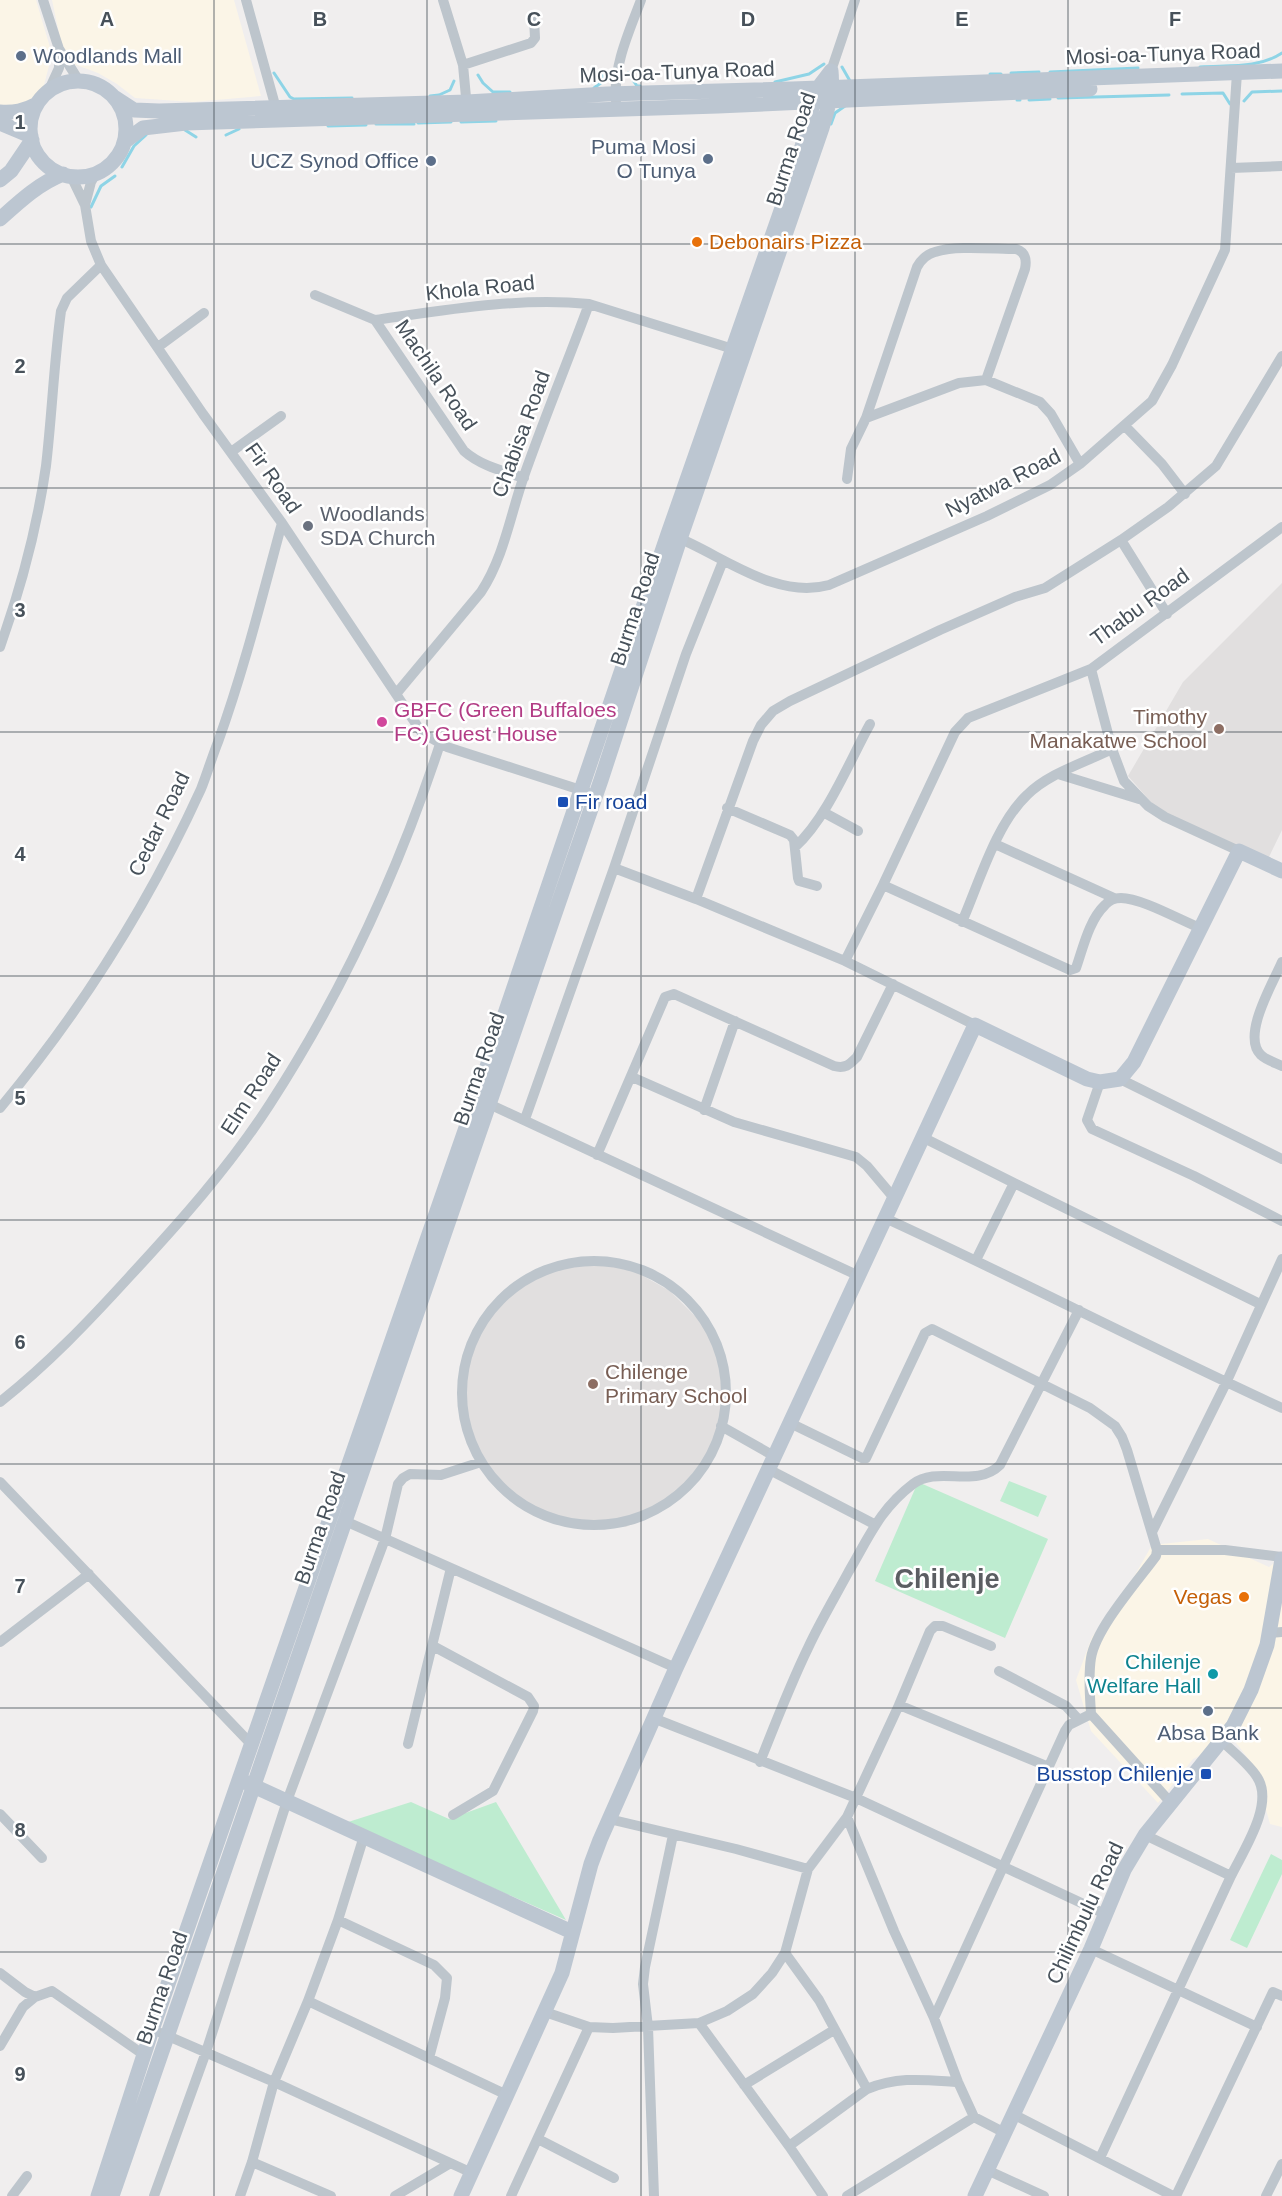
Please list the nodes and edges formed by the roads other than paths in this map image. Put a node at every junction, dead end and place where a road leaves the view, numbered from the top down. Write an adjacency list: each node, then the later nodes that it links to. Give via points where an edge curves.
1 (44, 0): 7 (street)
2 (246, 0): 19 (street)
3 (443, 0): 8 (street)
4 (641, 0): 16 (street, via 622,50)
5 (855, 0): 9 (street)
6 (534, 18): 8 (street, via 535,38 531,43)
7 (59, 49): 12 (street); 15 (street, via 59,68)
8 (463, 65): 17 (street)
9 (831, 71): 13 (main road, Burma Road)
10 (1281, 73): 11 (main road, Mosi-oa-Tunya Road)
11 (1237, 78): 13 (main road, Mosi-oa-Tunya Road); 24 (street, Nyatwa Road)
12 (79, 81): 14 (main road, via 98,86); 15 (main road, via 57,86)
13 (824, 94): 16 (main road, Mosi-oa-Tunya Road); 36 (main road, Burma Road, via 809,125); 49 (main road, Burma Road)
14 (114, 97): 19 (main road, Mosi-oa-Tunya Road, via 140,111); 22 (main road, via 124,114)
15 (42, 98): 18 (main road, via 25,110); 21 (main road, via 31,119)
16 (616, 101): 17 (main road, Mosi-oa-Tunya Road)
17 (467, 109): 19 (main road, Mosi-oa-Tunya Road)
18 (0, 112)
19 (278, 113): 22 (main road, Mosi-oa-Tunya Road, via 143,128)
20 (0, 123): 21 (main road)
21 (32, 138): 26 (main road, via 46,164); 27 (main road)
22 (124, 142): 25 (main road, via 109,166)
23 (1282, 166): 24 (street)
24 (1231, 168): 41 (street, Nyatwa Road, via 1225,250 1161,387)
25 (96, 173): 26 (main road); 28 (street, Fir Road)
26 (67, 175): 28 (street, Fir Road); 29 (main road, via 47,180)
27 (0, 180)
28 (85, 205): 30 (street, Fir Road, via 91,241)
29 (0, 219)
30 (101, 265): 35 (street, Fir Road); 53 (street, via 67,298 61,311 46,465 36,521)
31 (315, 295): 34 (street, Machila Road)
32 (589, 304): 34 (street, Khola Road, via 547,301); 36 (street); 44 (street, Chabisa Road)
33 (204, 313): 35 (street)
34 (375, 320): 44 (street, Machila Road, via 464,451 483,464)
35 (158, 347): 42 (street, Fir Road)
36 (733, 349): 49 (main road, Burma Road)
37 (1282, 356): 46 (street, via 1216,466)
38 (986, 380): 40 (street, via 959,384); 40 (street, via 1025,268 1025,257 1016,249 934,252 917,267); 43 (street, via 1045,407)
39 (281, 416): 42 (street)
40 (866, 418): 45 (street, via 851,449)
41 (1125, 426): 43 (street, Nyatwa Road); 46 (street)
42 (231, 452): 47 (street, Fir Road)
43 (1080, 464): 51 (street, Nyatwa Road, via 1050,485 987,516 814,589 786,587)
44 (524, 478): 55 (street, Chabisa Road, via 491,577)
45 (847, 479)
46 (1185, 494): 50 (street)
47 (282, 523): 55 (street, Fir Road); 86 (street, Cedar Road, via 240,679 201,788 130,924 92,985 54,1041)
48 (1282, 527): 52 (street, Thabu Road)
49 (674, 536): 51 (street, Nyatwa Road); 60 (main road, Burma Road)
50 (1121, 540): 52 (street); 62 (street, via 1045,588 940,630 773,711 760,725)
51 (723, 561): 68 (street, via 686,654)
52 (1167, 614): 54 (street, Thabu Road)
53 (0, 647)
54 (1090, 669): 58 (street, Thabu Road); 70 (street, via 960,723)
55 (396, 694): 57 (street, Fir Road, via 422,733)
56 (870, 724): 63 (street)
57 (440, 744): 60 (street, Fir Road); 103 (street, Elm Road, via 410,829 358,946 270,1104 218,1176 168,1235 70,1340)
58 (1112, 749): 59 (street); 61 (street, Thabu Road, via 1124,781)
59 (1058, 774): 61 (street); 65 (street, via 1027,794)
60 (589, 793): 85 (main road, Burma Road); 130 (main road, Burma Road)
61 (1140, 799): 67 (street, Thabu Road, via 1165,817)
62 (727, 808): 66 (street, via 790,835); 73 (street)
63 (823, 812): 64 (street); 66 (street)
64 (858, 831)
65 (995, 844): 72 (street); 74 (street)
66 (795, 847): 71 (street, via 799,881)
67 (1239, 851): 69 (main road, Thabu Road); 75 (main road)
68 (614, 868): 73 (street); 88 (street)
69 (1282, 870)
70 (883, 885): 74 (street); 76 (street)
71 (817, 886)
72 (1114, 898): 74 (street, via 1099,912 1073,970); 75 (street, via 1136,901)
73 (696, 899): 76 (street)
74 (962, 922)
75 (1200, 928): 83 (main road, via 1134,1062)
76 (845, 961): 78 (street)
77 (1281, 968): 81 (street, via 1254,1030 1261,1055)
78 (893, 984): 79 (street, via 860,1052 841,1068); 80 (street)
79 (735, 1021): 82 (street, via 669,994); 87 (street)
80 (975, 1025): 84 (main road); 89 (main road)
81 (1282, 1066)
82 (632, 1077): 87 (street); 90 (street)
83 (1120, 1079): 84 (main road); 91 (street)
84 (1100, 1082): 95 (street, via 1087,1120 1092,1129)
85 (489, 1104): 88 (street); 110 (main road, Burma Road)
86 (0, 1108)
87 (704, 1110): 93 (street, via 856,1157)
88 (525, 1119): 90 (street)
89 (922, 1137): 92 (street); 93 (main road)
90 (597, 1155): 98 (street)
91 (1282, 1159)
92 (1014, 1183): 97 (street); 99 (street)
93 (894, 1198): 94 (main road)
94 (885, 1218): 97 (street); 98 (main road)
95 (1282, 1221)
96 (1282, 1259): 99 (street)
97 (976, 1260): 100 (street)
98 (859, 1276): 105 (main road)
99 (1260, 1304): 102 (street)
100 (1079, 1310): 101 (street); 102 (street)
101 (1042, 1383): 105 (street, via 932,1329 928,1330 866,1458); 111 (street, via 994,1471 964,1478 920,1479 897,1497); 112 (street, via 1115,1426 1127,1450)
102 (1226, 1383): 104 (street); 112 (street)
103 (0, 1402)
104 (1282, 1408)
105 (790, 1423): 108 (main road)
106 (721, 1426): 107 (street, via 704,1464 677,1495 642,1516 602,1525 561,1521 532,1510 507,1493); 107 (street, via 724,1373 714,1338 695,1308 669,1284 637,1268 602,1261 566,1264 533,1276 510,1291 491,1310 473,1341 462,1393 467,1429); 108 (street)
107 (481, 1462): 113 (street, via 441,1475 410,1474 403,1478 398,1484)
108 (771, 1463): 111 (street); 122 (main road)
109 (0, 1482): 117 (street)
110 (345, 1521): 113 (street); 133 (main road, Burma Road)
111 (874, 1524): 131 (street, via 807,1648)
112 (1152, 1532): 114 (street)
113 (385, 1539): 116 (street); 135 (street)
114 (1157, 1550): 115 (street, via 1225,1550); 125 (street, via 1094,1647)
115 (1282, 1558): 118 (main road, Chilimbulu Road)
116 (452, 1568): 120 (street); 122 (street)
117 (88, 1575): 119 (street); 130 (street)
118 (1276, 1633): 128 (main road, Chilimbulu Road, via 1233,1726)
119 (0, 1642)
120 (433, 1646): 129 (street); 138 (street, via 528,1696 534,1706 493,1791)
121 (990, 1646): 124 (street, via 935,1626)
122 (676, 1668): 126 (main road)
123 (999, 1671): 127 (street, via 1066,1706)
124 (899, 1705): 132 (street); 134 (street)
125 (1091, 1714): 127 (street); 136 (street)
126 (653, 1718): 131 (street); 140 (main road)
127 (1078, 1719): 132 (street, via 1069,1725)
128 (1222, 1741): 136 (main road, Chilimbulu Road); 147 (street, via 1257,1777 1263,1799 1261,1812)
129 (408, 1744)
130 (252, 1745): 133 (main road, Burma Road)
131 (760, 1762): 134 (street)
132 (1049, 1767): 145 (street)
133 (247, 1782): 135 (main road); 164 (main road, Burma Road); 166 (main road, Burma Road)
134 (856, 1798): 139 (street); 145 (street)
135 (287, 1801): 143 (main road); 168 (street)
136 (1172, 1804): 142 (main road, Chilimbulu Road)
137 (0, 1814): 144 (street)
138 (453, 1815)
139 (847, 1817): 146 (street); 159 (street)
140 (609, 1819): 141 (street); 150 (main road, via 591,1864)
141 (673, 1835): 146 (street); 162 (street, via 645,1967)
142 (1145, 1835): 147 (street); 148 (main road, Chilimbulu Road)
143 (364, 1836): 149 (street); 150 (main road)
144 (42, 1858)
145 (1005, 1866): 148 (street); 159 (street)
146 (808, 1869): 152 (street)
147 (1231, 1876): 154 (street)
148 (1105, 1914): 151 (main road, Chilimbulu Road)
149 (338, 1920): 157 (street); 170 (street, via 434,1965 447,1978)
150 (572, 1932): 158 (main road, via 562,1973)
151 (1091, 1949): 154 (street); 176 (main road, Chilimbulu Road)
152 (785, 1953): 160 (street, via 753,1994); 165 (street, via 805,1978)
153 (0, 1973): 156 (street)
154 (1178, 1991): 163 (street); 181 (street)
155 (1282, 1996): 163 (street, via 1273,1992)
156 (35, 1997): 167 (street, via 23,2007); 169 (street, via 52,1991)
157 (308, 2001): 170 (street); 171 (street)
158 (545, 2012): 161 (street); 175 (main road)
159 (934, 2018): 172 (street)
160 (699, 2023): 162 (street); 173 (street)
161 (589, 2027): 162 (street); 179 (street)
162 (648, 2027): 198 (street)
163 (1257, 2027): 203 (street)
164 (152, 2030): 166 (street); 169 (main road, Burma Road)
165 (834, 2030): 173 (street); 174 (street)
166 (167, 2036): 168 (street); 191 (main road, Burma Road)
167 (0, 2046)
168 (206, 2052): 171 (street); 192 (street)
169 (144, 2055): 190 (main road, Burma Road)
170 (429, 2058): 175 (street)
171 (274, 2082): 182 (street); 183 (street)
172 (958, 2082): 174 (street, via 893,2080); 177 (street)
173 (744, 2085): 180 (street)
174 (867, 2089): 180 (street)
175 (507, 2095): 186 (main road)
176 (1013, 2114): 178 (main road, Chilimbulu Road); 181 (street)
177 (974, 2117): 178 (street); 200 (street)
178 (1005, 2133): 185 (main road, Chilimbulu Road)
179 (538, 2139): 188 (street); 197 (street)
180 (789, 2146): 199 (street)
181 (1100, 2158): 203 (street)
182 (252, 2162): 193 (street); 194 (street)
183 (449, 2164): 186 (street); 195 (street)
184 (1282, 2164): 204 (street)
185 (987, 2170): 201 (main road, Chilimbulu Road); 202 (street)
186 (472, 2173): 196 (main road)
187 (27, 2176): 189 (street)
188 (614, 2178)
189 (12, 2196)
190 (98, 2196)
191 (112, 2196)
192 (154, 2196)
193 (240, 2196)
194 (331, 2196)
195 (395, 2196)
196 (461, 2196)
197 (512, 2196)
198 (654, 2196)
199 (823, 2196)
200 (848, 2196)
201 (975, 2196)
202 (1044, 2196)
203 (1174, 2196)
204 (1266, 2196)

